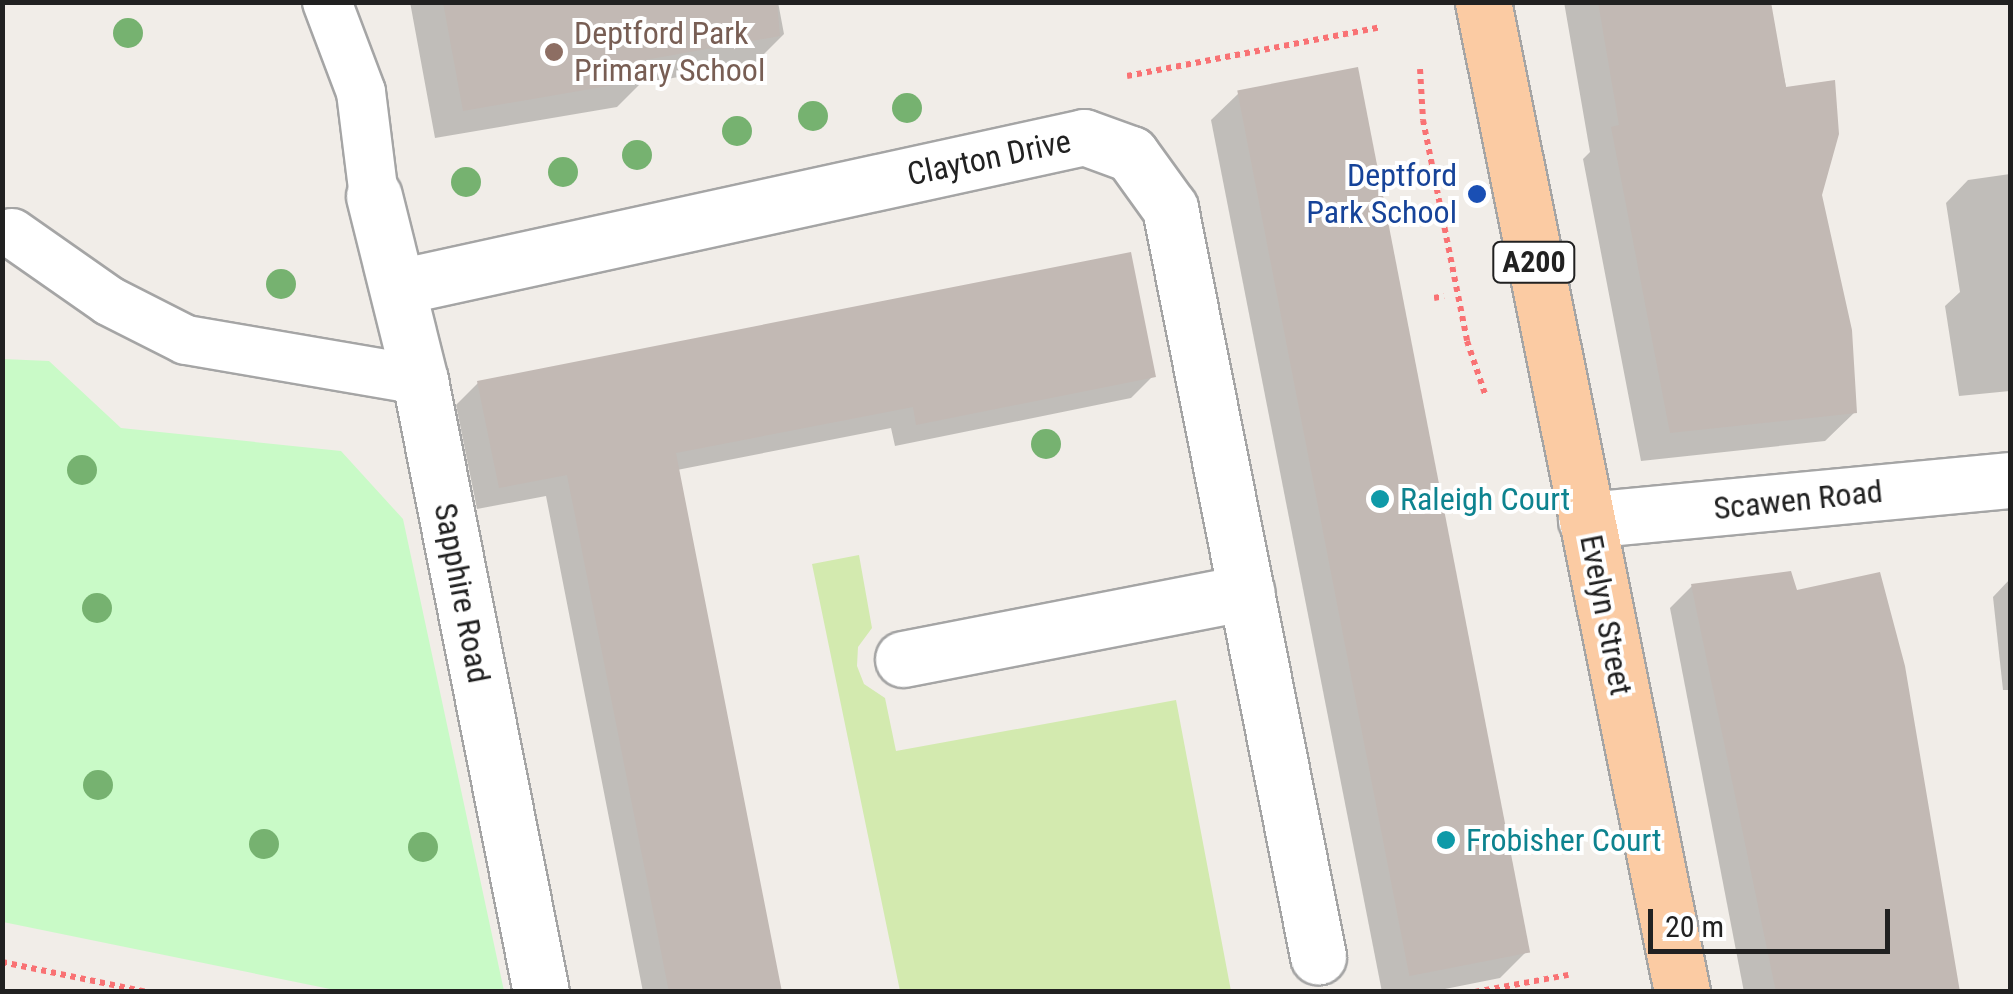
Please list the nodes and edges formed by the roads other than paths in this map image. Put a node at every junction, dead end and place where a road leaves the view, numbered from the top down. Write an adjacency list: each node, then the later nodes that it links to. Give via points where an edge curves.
1 (326, 2): 3 (lane, via 361,92)
2 (1483, 2): 8 (main road, Evelyn Street / A200)
3 (374, 196): 5 (street, Sapphire Road)
4 (12, 233): 6 (lane, via 109,302 186,340)
5 (398, 286): 6 (street, Sapphire Road); 9 (street, Clayton Drive, via 1084,137 1132,154 1170,208)
6 (420, 380): 12 (street, Sapphire Road)
7 (2010, 480): 8 (street, Scawen Road)
8 (1586, 520): 13 (main road, Evelyn Street / A200)
9 (1247, 592): 10 (street); 11 (street, Clayton Drive)
10 (903, 659)
11 (1318, 956)
12 (541, 992)
13 (1682, 992)

